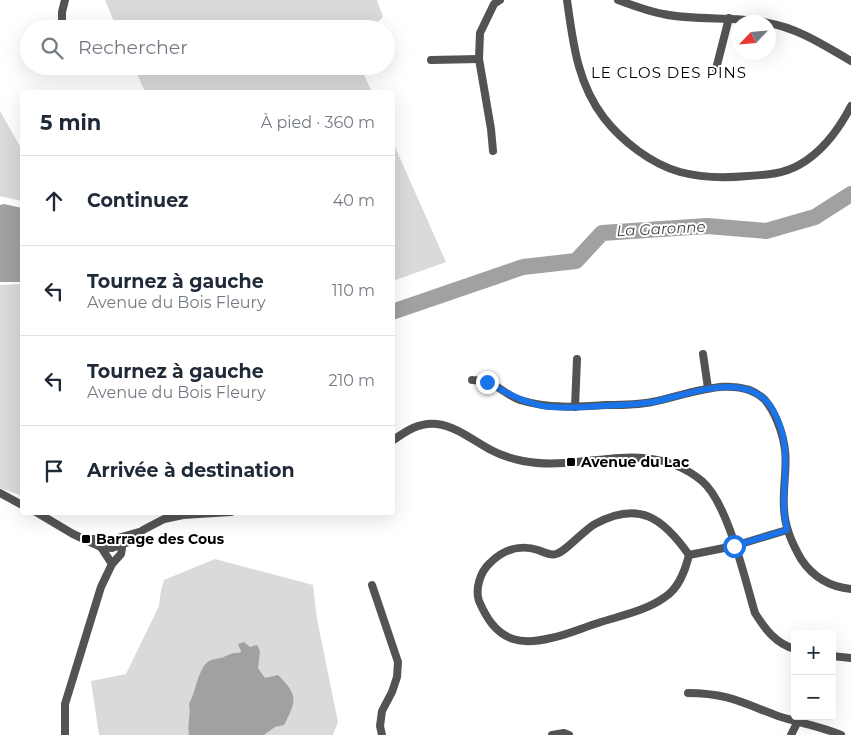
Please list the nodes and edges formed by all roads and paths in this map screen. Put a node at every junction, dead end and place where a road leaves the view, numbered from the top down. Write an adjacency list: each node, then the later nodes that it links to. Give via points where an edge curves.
1 (64, 0): 6 (street)
2 (500, 0): 8 (street, via 494,4 480,33)
3 (567, 0): 12 (street, via 576,56 591,99 616,132 631,145 655,162 680,172 723,178 781,173 816,154)
4 (618, 0): 5 (street, via 663,14)
5 (729, 18): 11 (street)
6 (62, 20)
7 (776, 25): 10 (street, via 826,46)
8 (478, 59): 9 (street); 13 (street)
9 (431, 60)
10 (851, 61)
11 (716, 69)
12 (851, 106)
13 (493, 151)
14 (703, 354): 17 (street)
15 (577, 359): 18 (street)
16 (472, 380): 18 (street, via 487,382 517,399 543,406)
17 (708, 388): 18 (street, via 652,402); 24 (street, via 738,387 753,392 772,410 786,451 784,499)
18 (575, 407)
19 (395, 440): 27 (street, via 412,428 438,424 451,427 493,451 522,461 661,459 703,482 724,513)
20 (0, 493): 21 (street)
21 (20, 504)
22 (41, 515): 25 (street)
23 (188, 515): 26 (street, via 164,519)
24 (787, 530): 27 (street); 32 (street, via 805,565 820,579 839,588)
25 (86, 539): 26 (street); 28 (street)
26 (116, 543): 28 (street); 30 (street)
27 (734, 546): 29 (street); 33 (street, via 755,613 764,628)
28 (102, 547): 30 (street)
29 (689, 555): 29 (street, via 678,583 665,597 552,638 529,642 513,639 496,630 485,615 477,594 488,564 504,552 518,547 557,554 590,526 629,512 646,514 662,524)
30 (112, 564): 38 (street, via 101,587 65,704)
31 (372, 584): 39 (street, via 398,662 397,677 382,711)
32 (851, 589)
33 (791, 647)
34 (836, 656): 35 (street)
35 (851, 658)
36 (688, 693): 37 (street, via 728,697)
37 (798, 721): 42 (street); 43 (street)
38 (65, 735)
39 (382, 735)
40 (552, 735): 41 (street)
41 (569, 735)
42 (791, 735)
43 (841, 735)

